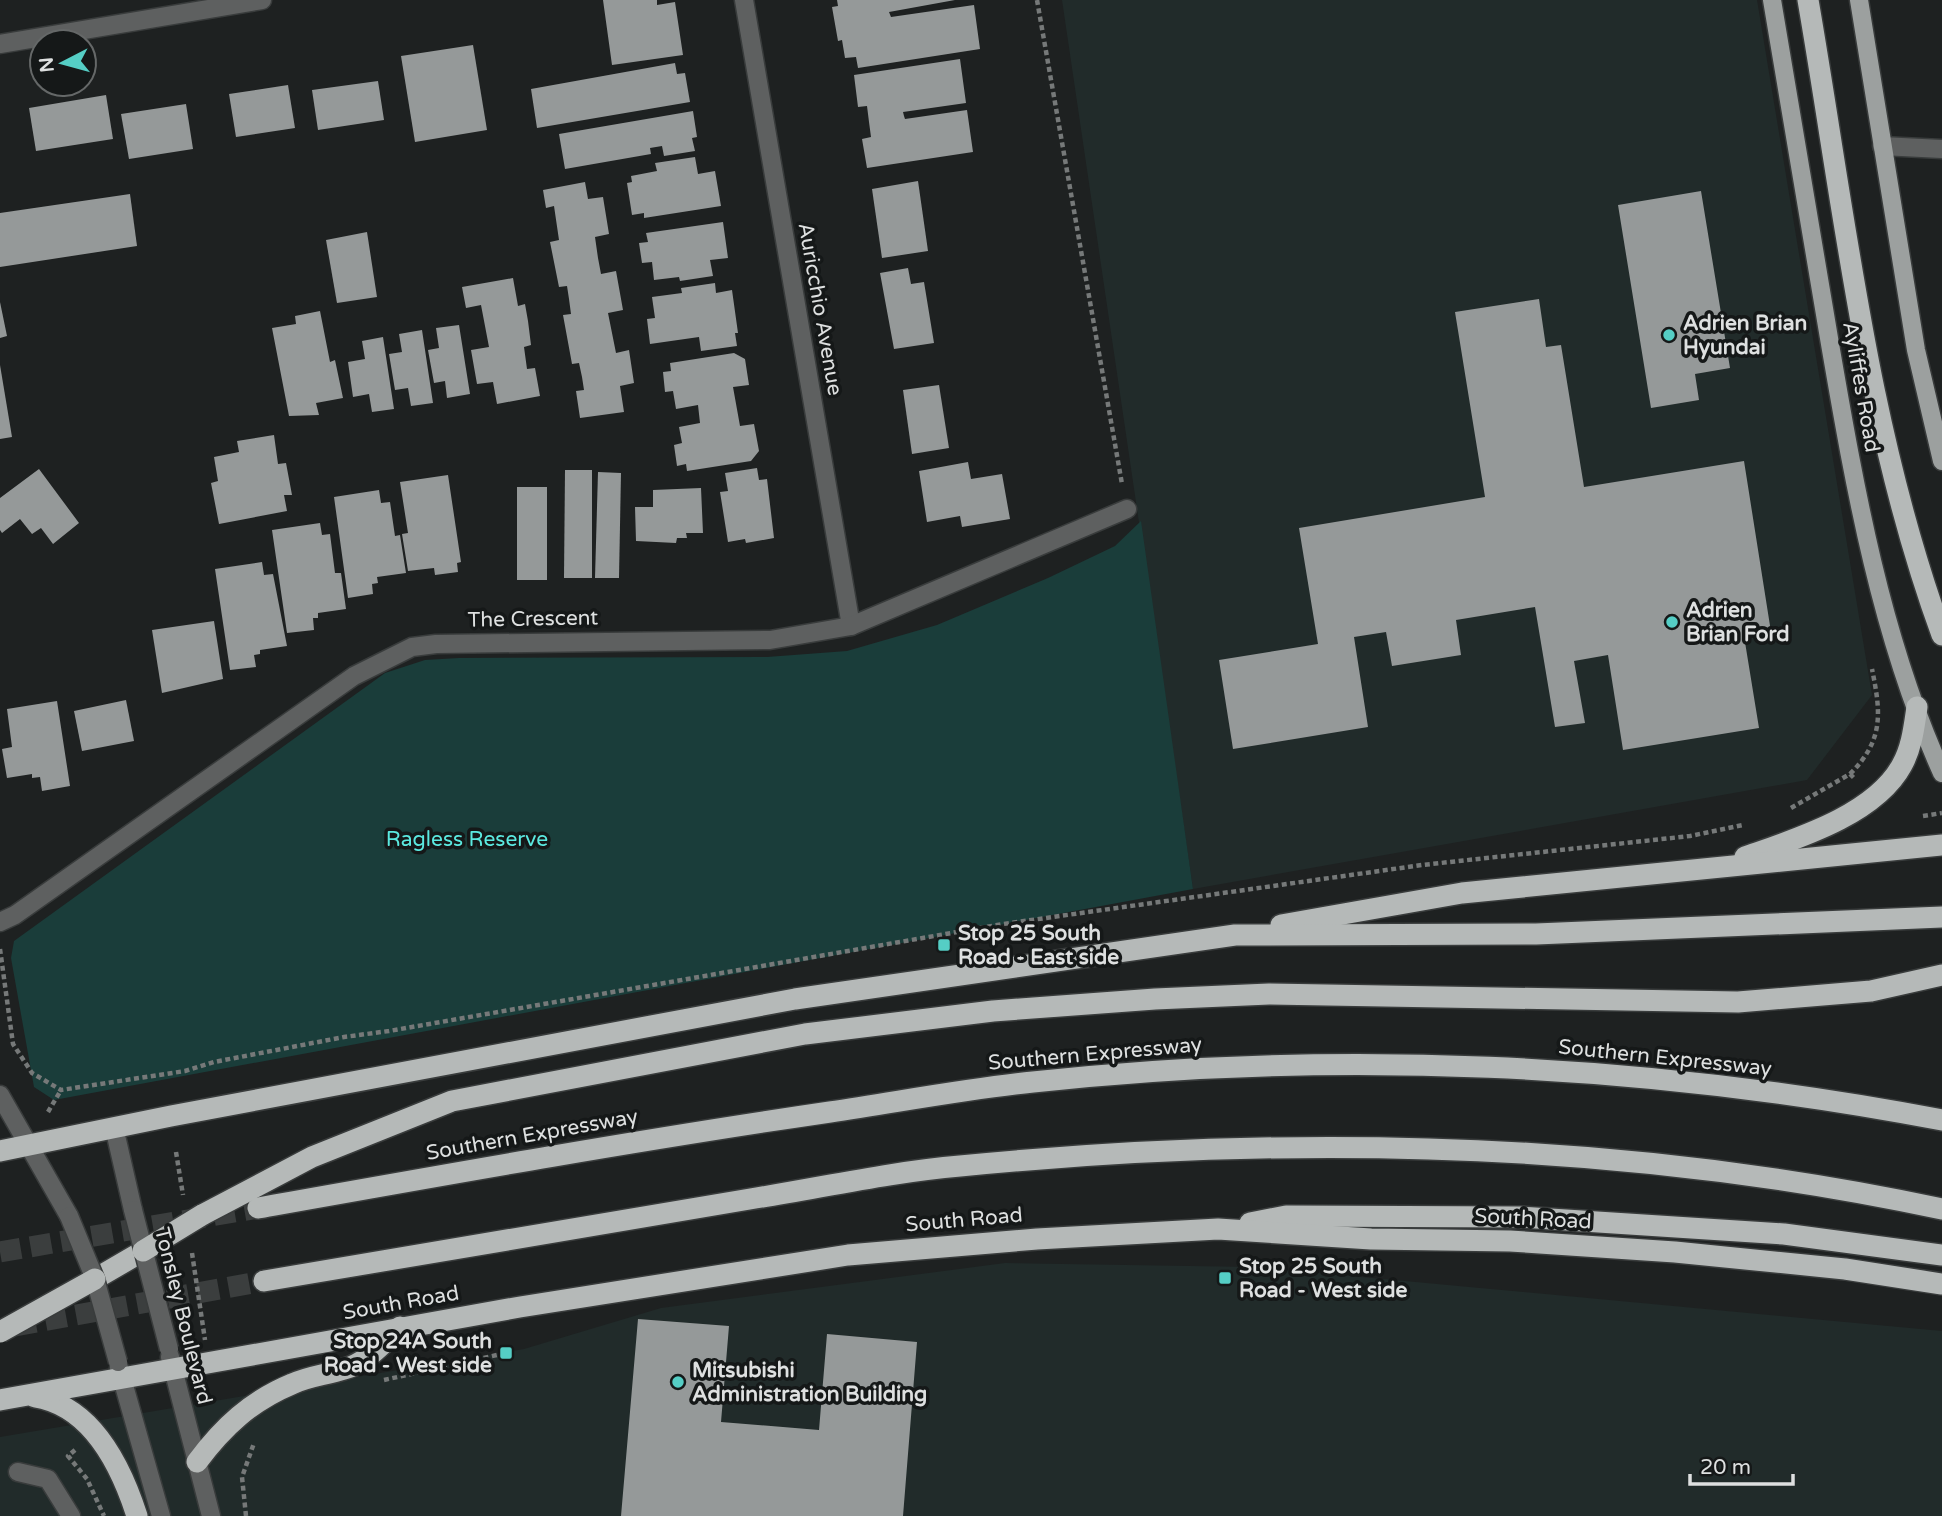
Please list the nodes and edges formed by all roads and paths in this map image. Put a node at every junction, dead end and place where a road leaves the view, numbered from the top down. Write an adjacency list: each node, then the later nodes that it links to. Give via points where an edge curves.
1 (262, 0): 7 (street)
2 (744, 0): 13 (street, Auricchio Avenue)
3 (1037, 0): 12 (path)
4 (1772, 0): 16 (main road, Ayliffes Road, via 1854,477 1873,564)
5 (1808, 0): 14 (highway, via 1880,428)
6 (1858, 0): 8 (main road)
7 (0, 44)
8 (1882, 146): 9 (street); 10 (main road, via 1916,350)
9 (1942, 149)
10 (1939, 444): 11 (main road)
11 (1942, 461)
12 (1127, 509): 13 (street, The Crescent)
13 (851, 626): 25 (street, The Crescent, via 770,640 488,642 412,647 354,676)
14 (1942, 635)
15 (1871, 666): 18 (path, via 1878,709 1876,735)
16 (1917, 707): 17 (main road, Ayliffes Road); 23 (highway, via 1907,755 1878,792 1823,827)
17 (1942, 773)
18 (1850, 774): 19 (path); 20 (path)
19 (1860, 785)
20 (1782, 811)
21 (1750, 823): 27 (path, via 1690,836 1422,865 1003,924 61,1090 32,1073 13,1044)
22 (1942, 845): 23 (highway)
23 (1714, 869): 26 (highway, via 1462,893)
24 (1942, 917): 26 (highway, via 1536,934)
25 (0, 922)
26 (1235, 934): 31 (highway, via 795,999)
27 (0, 949)
28 (1942, 975): 38 (highway, bridge, via 1871,991 1777,1000 1269,993 993,1011 805,1034 462,1098 282,1171)
29 (0, 1094): 32 (street)
30 (1942, 1120): 36 (highway, Southern Expressway, via 1658,1078 1436,1066 1224,1068 1032,1082 627,1142)
31 (114, 1127): 32 (highway); 40 (street, Tonsley Boulevard, bridge)
32 (28, 1146): 33 (highway); 42 (street, bridge, via 69,1216)
33 (0, 1151)
34 (176, 1152): 35 (path)
35 (183, 1199)
36 (258, 1208)
37 (1942, 1209): 43 (highway, via 1760,1177 1608,1160 1449,1149 1162,1150 956,1166)
38 (187, 1224): 40 (highway, bridge); 47 (path, bridge)
39 (1218, 1228): 41 (highway, via 1286,1216 1521,1217 1784,1234); 44 (highway, South Road, via 1675,1252); 45 (highway, South Road, via 848,1255)
40 (143, 1251): 42 (highway); 49 (street, Tonsley Boulevard, bridge)
41 (1942, 1255)
42 (95, 1279): 46 (highway, bridge); 50 (street, bridge)
43 (264, 1281)
44 (1942, 1284)
45 (400, 1327): 49 (highway, South Road); 56 (highway, via 362,1361 306,1378 259,1401 223,1429)
46 (0, 1332)
47 (205, 1340)
48 (506, 1353): 51 (path)
49 (171, 1359): 50 (highway, South Road); 56 (street, Tonsley Boulevard)
50 (120, 1370): 52 (highway, South Road); 61 (street)
51 (374, 1383)
52 (28, 1395): 53 (highway, South Road); 60 (highway, via 60,1403 87,1423 118,1467)
53 (0, 1400)
54 (259, 1435): 63 (path, via 242,1477)
55 (68, 1456): 59 (path, via 87,1479)
56 (197, 1462): 62 (street, Tonsley Boulevard)
57 (18, 1472): 58 (street, via 48,1479)
58 (71, 1516)
59 (104, 1516)
60 (137, 1516)
61 (161, 1516)
62 (211, 1516)
63 (246, 1516)

